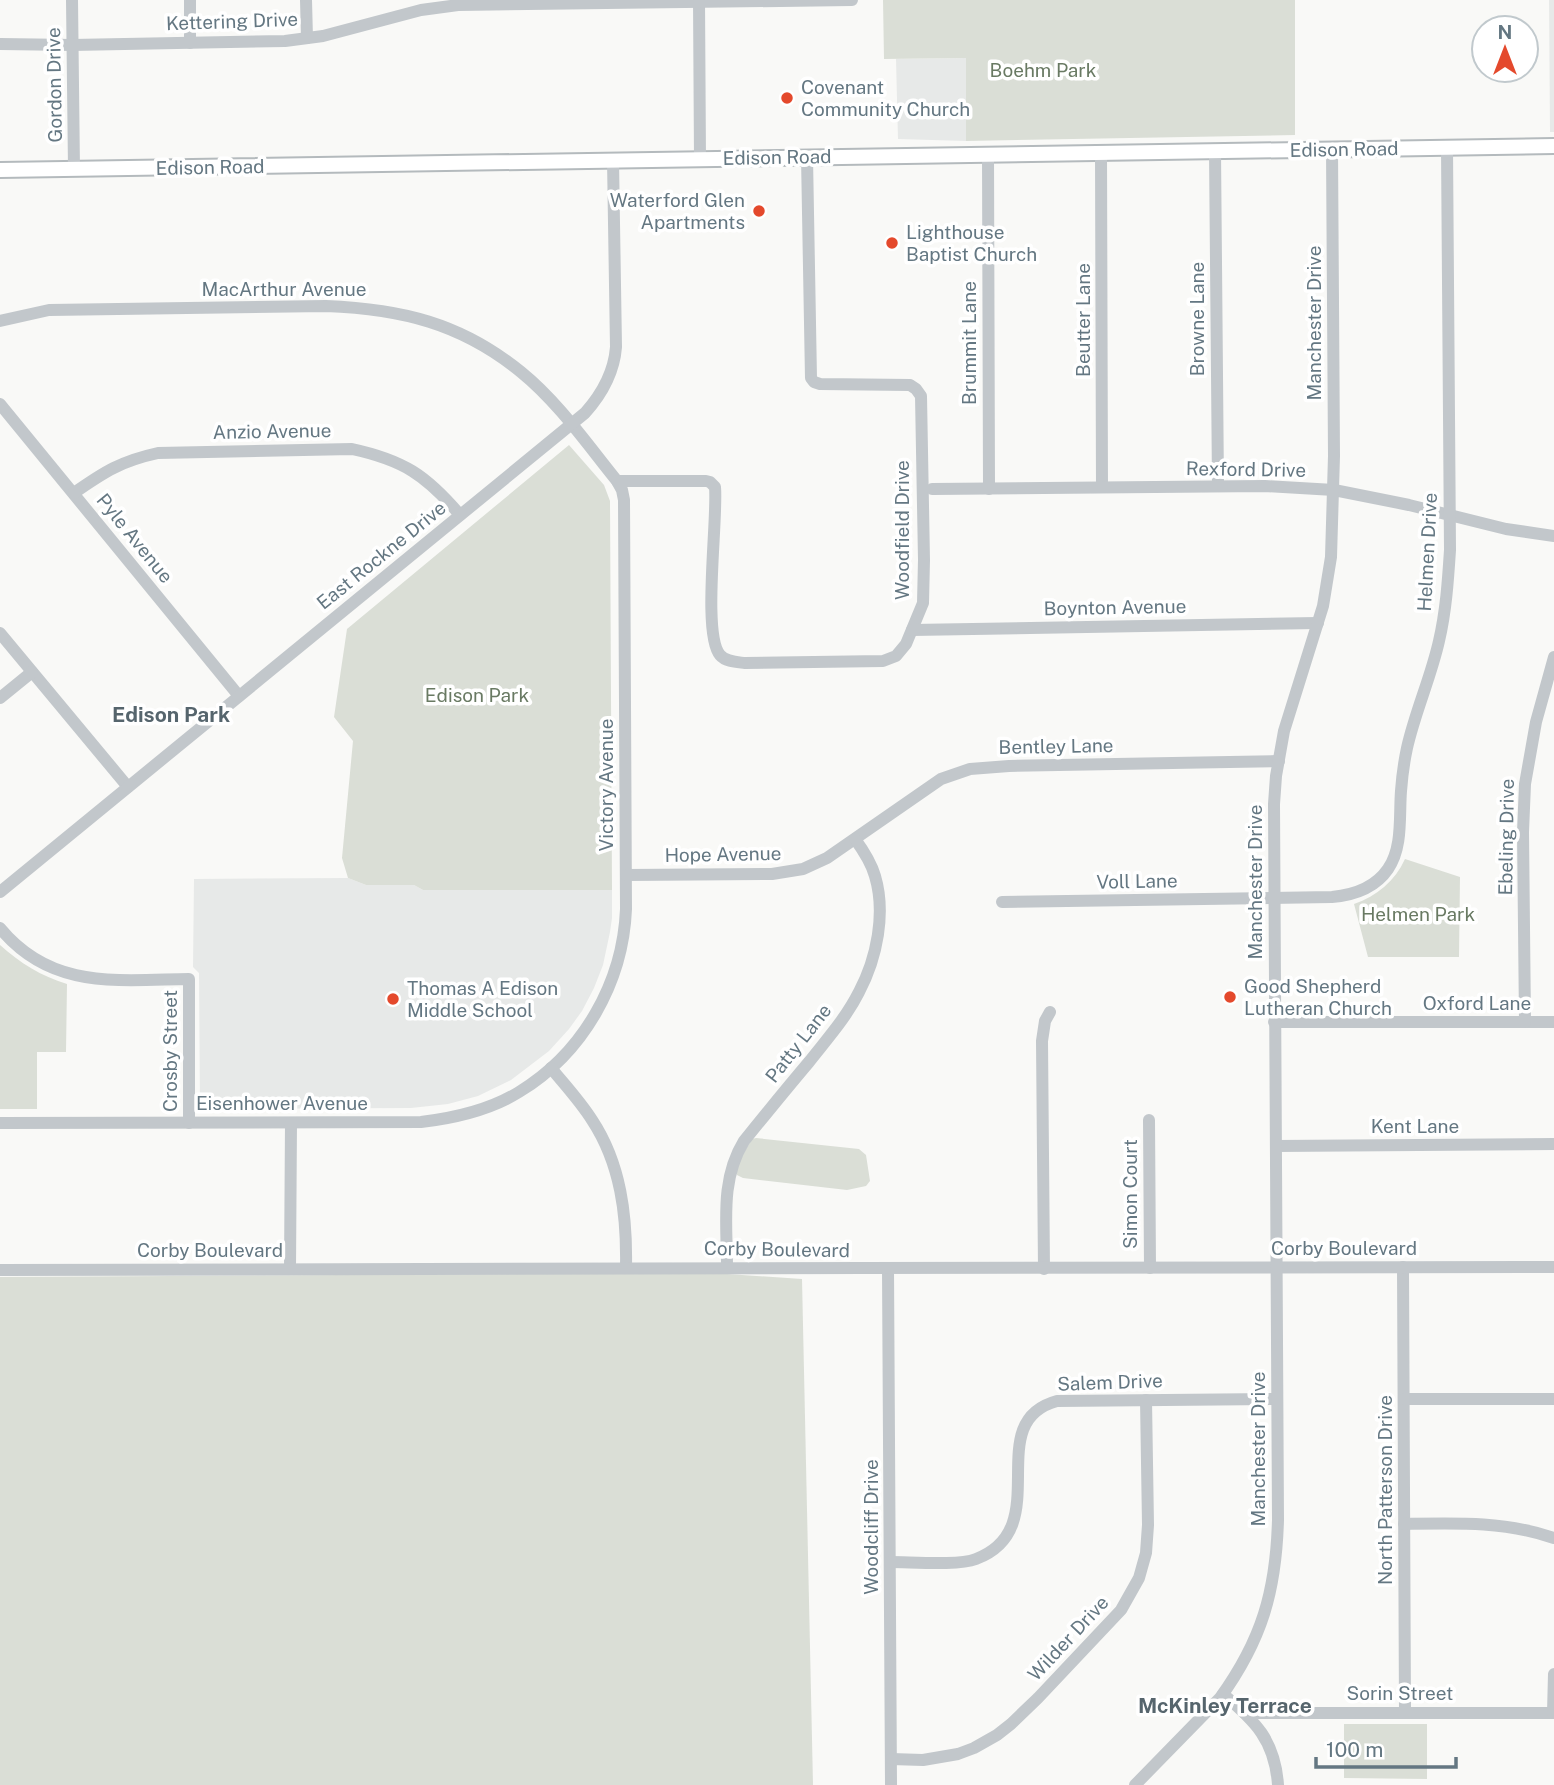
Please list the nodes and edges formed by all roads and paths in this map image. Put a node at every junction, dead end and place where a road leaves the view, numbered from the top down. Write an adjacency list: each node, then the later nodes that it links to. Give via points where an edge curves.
1 (72, 0): 12 (street, Gordon Drive)
2 (190, 0): 10 (street)
3 (306, 0): 9 (street)
4 (822, 0): 5 (street, Kettering Drive); 6 (street, Kettering Drive)
5 (852, 0)
6 (699, 1): 7 (street, Kettering Drive); 20 (street)
7 (546, 2): 8 (street, Kettering Drive)
8 (420, 5): 9 (street, Kettering Drive, via 359,27)
9 (307, 38): 10 (street, Kettering Drive)
10 (190, 43): 12 (street, Kettering Drive)
11 (0, 44): 12 (street, Kettering Drive)
12 (72, 45): 22 (street, Gordon Drive)
13 (1554, 146): 14 (main road, Edison Road)
14 (1447, 148): 15 (main road, Edison Road); 35 (street, Helmen Drive)
15 (1332, 149): 16 (main road, Edison Road); 32 (street, Manchester Drive)
16 (1215, 151): 17 (main road, Edison Road); 28 (street, Browne Lane)
17 (1101, 152): 18 (main road, Edison Road); 29 (street, Beutter Lane)
18 (988, 154): 19 (main road, Edison Road); 31 (street, Brummit Lane)
19 (807, 157): 20 (main road, Edison Road); 38 (street, Woodfield Drive, via 811,378 820,384 910,385 920,396 923,603)
20 (700, 159): 21 (main road, Edison Road)
21 (613, 160): 22 (main road, Edison Road); 26 (street, East Rockne Drive, via 615,359 598,397)
22 (74, 169): 23 (main road, Edison Road)
23 (0, 170)
24 (0, 321): 26 (street, MacArthur Avenue, via 49,310 326,306 394,312 450,328 495,354 522,372)
25 (0, 404): 33 (street, Pyle Avenue)
26 (571, 424): 27 (street, MacArthur Avenue); 34 (street, East Rockne Drive)
27 (617, 481): 38 (street, Woodfield Drive, via 713,484 712,626 716,647 726,659 883,661 896,656); 47 (street, Victory Avenue, via 624,500)
28 (1218, 486): 29 (street, Rexford Drive); 32 (street, Rexford Drive)
29 (1102, 487): 31 (street, Rexford Drive)
30 (932, 489): 31 (street, Rexford Drive)
31 (989, 489)
32 (1334, 491): 35 (street, Rexford Drive); 37 (street, Manchester Drive, via 1331,557)
33 (74, 494): 34 (street, Anzio Avenue, via 117,465 158,453 352,449 405,466 435,488); 42 (street, Pyle Avenue)
34 (460, 515): 42 (street, East Rockne Drive)
35 (1450, 515): 36 (street, Rexford Drive); 49 (street, Helmen Drive, via 1443,620 1407,749 1396,852 1381,876 1354,893)
36 (1554, 536)
37 (1318, 623): 38 (street, Boynton Avenue); 44 (street, Manchester Drive, via 1290,709)
38 (912, 630)
39 (0, 633): 41 (street)
40 (1554, 657): 54 (street, Ebeling Drive, via 1525,784)
41 (32, 672): 43 (street); 45 (street)
42 (239, 696): 45 (street, East Rockne Drive)
43 (0, 698)
44 (1279, 761): 46 (street, Bentley Lane, via 970,769 938,781); 49 (street, Manchester Drive)
45 (128, 787): 48 (street, East Rockne Drive)
46 (855, 839): 47 (street, Hope Avenue, via 813,865 782,873); 67 (street, Patty Lane, via 870,864 878,891 878,930 872,956 860,991 838,1026 736,1153 727,1185)
47 (626, 875): 56 (street, Victory Avenue, via 623,943 611,983 588,1026)
48 (0, 892)
49 (1273, 898): 50 (street, Voll Lane); 53 (street, Manchester Drive)
50 (1002, 902)
51 (0, 928): 59 (street, Crosby Street, via 37,961 72,975 100,980 189,979)
52 (1050, 1012): 71 (street, via 1042,1041)
53 (1274, 1022): 54 (street, Oxford Lane); 62 (street, Manchester Drive)
54 (1525, 1022): 55 (street, Oxford Lane)
55 (1554, 1022)
56 (551, 1068): 60 (street, Eisenhower Avenue, via 496,1104 441,1120); 63 (street, via 593,1122 610,1157 624,1209)
57 (1149, 1120): 68 (street, Simon Court)
58 (0, 1123): 59 (street, Eisenhower Avenue)
59 (189, 1123): 60 (street, Eisenhower Avenue)
60 (291, 1123): 66 (street)
61 (1554, 1144): 62 (street, Kent Lane)
62 (1276, 1146): 69 (street, Manchester Drive)
63 (626, 1267): 66 (street, Corby Boulevard); 67 (street, Corby Boulevard)
64 (1403, 1267): 65 (street, Corby Boulevard); 69 (street, Corby Boulevard); 75 (street, North Patterson Drive)
65 (1554, 1267)
66 (290, 1268): 72 (street, Corby Boulevard)
67 (727, 1268): 70 (street, Corby Boulevard)
68 (1150, 1268): 69 (street, Corby Boulevard); 71 (street, Corby Boulevard)
69 (1276, 1268): 74 (street, Manchester Drive)
70 (888, 1269): 71 (street, Corby Boulevard); 79 (street, Woodcliff Drive)
71 (1044, 1269)
72 (0, 1270)
73 (1146, 1399): 74 (street, Salem Drive); 79 (street, Salem Drive, via 1045,1404 1027,1420 1018,1444 1018,1507 1000,1544 965,1562); 85 (street, Wilder Drive, via 1146,1553 1121,1611 997,1735 949,1756)
74 (1277, 1399): 81 (street, Manchester Drive, via 1278,1531 1273,1583 1254,1643)
75 (1404, 1399): 76 (street); 77 (street, North Patterson Drive)
76 (1554, 1399)
77 (1404, 1524): 78 (street, via 1490,1524); 83 (street, North Patterson Drive)
78 (1554, 1538)
79 (890, 1562): 85 (street, Woodcliff Drive)
80 (1554, 1674): 84 (street)
81 (1223, 1693): 82 (street); 87 (street, Manchester Drive)
82 (1245, 1713): 83 (street, Sorin Street); 88 (street, via 1265,1737)
83 (1405, 1713): 84 (street, Sorin Street)
84 (1553, 1713)
85 (891, 1759): 86 (street, Woodcliff Drive)
86 (891, 1785)
87 (1135, 1785)
88 (1278, 1785)

